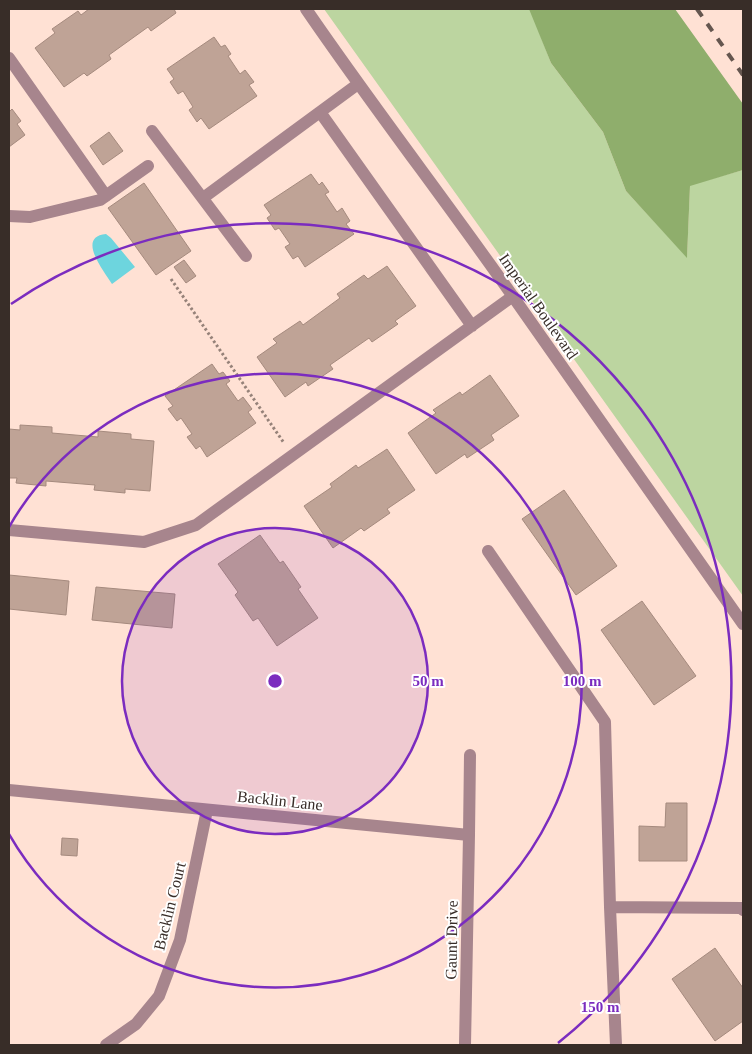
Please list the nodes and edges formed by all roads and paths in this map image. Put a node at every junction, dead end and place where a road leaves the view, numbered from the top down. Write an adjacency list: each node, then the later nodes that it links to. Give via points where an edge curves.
1 (306, 9): 3 (street, Imperial Boulevard)
2 (9, 58): 7 (street)
3 (358, 84): 4 (street); 12 (street, Imperial Boulevard)
4 (320, 112): 8 (street); 13 (street)
5 (152, 131): 8 (street)
6 (148, 166): 7 (street)
7 (106, 196): 9 (street, via 30,218)
8 (203, 198): 10 (street)
9 (9, 216)
10 (246, 256)
11 (171, 279): 14 (path)
12 (513, 296): 13 (street); 17 (street, Imperial Boulevard)
13 (472, 326): 14 (street)
14 (293, 455): 15 (street, via 196,525 144,542)
15 (9, 530)
16 (488, 551): 22 (street, via 605,722)
17 (743, 624)
18 (470, 755): 21 (street)
19 (9, 790): 20 (street, Backlin Lane)
20 (207, 810): 21 (street, Backlin Lane); 24 (street, Backlin Court, via 180,940 159,996 136,1024)
21 (469, 835): 25 (street, Gaunt Drive)
22 (610, 907): 23 (street); 26 (street)
23 (743, 910)
24 (106, 1045)
25 (465, 1045)
26 (616, 1045)

